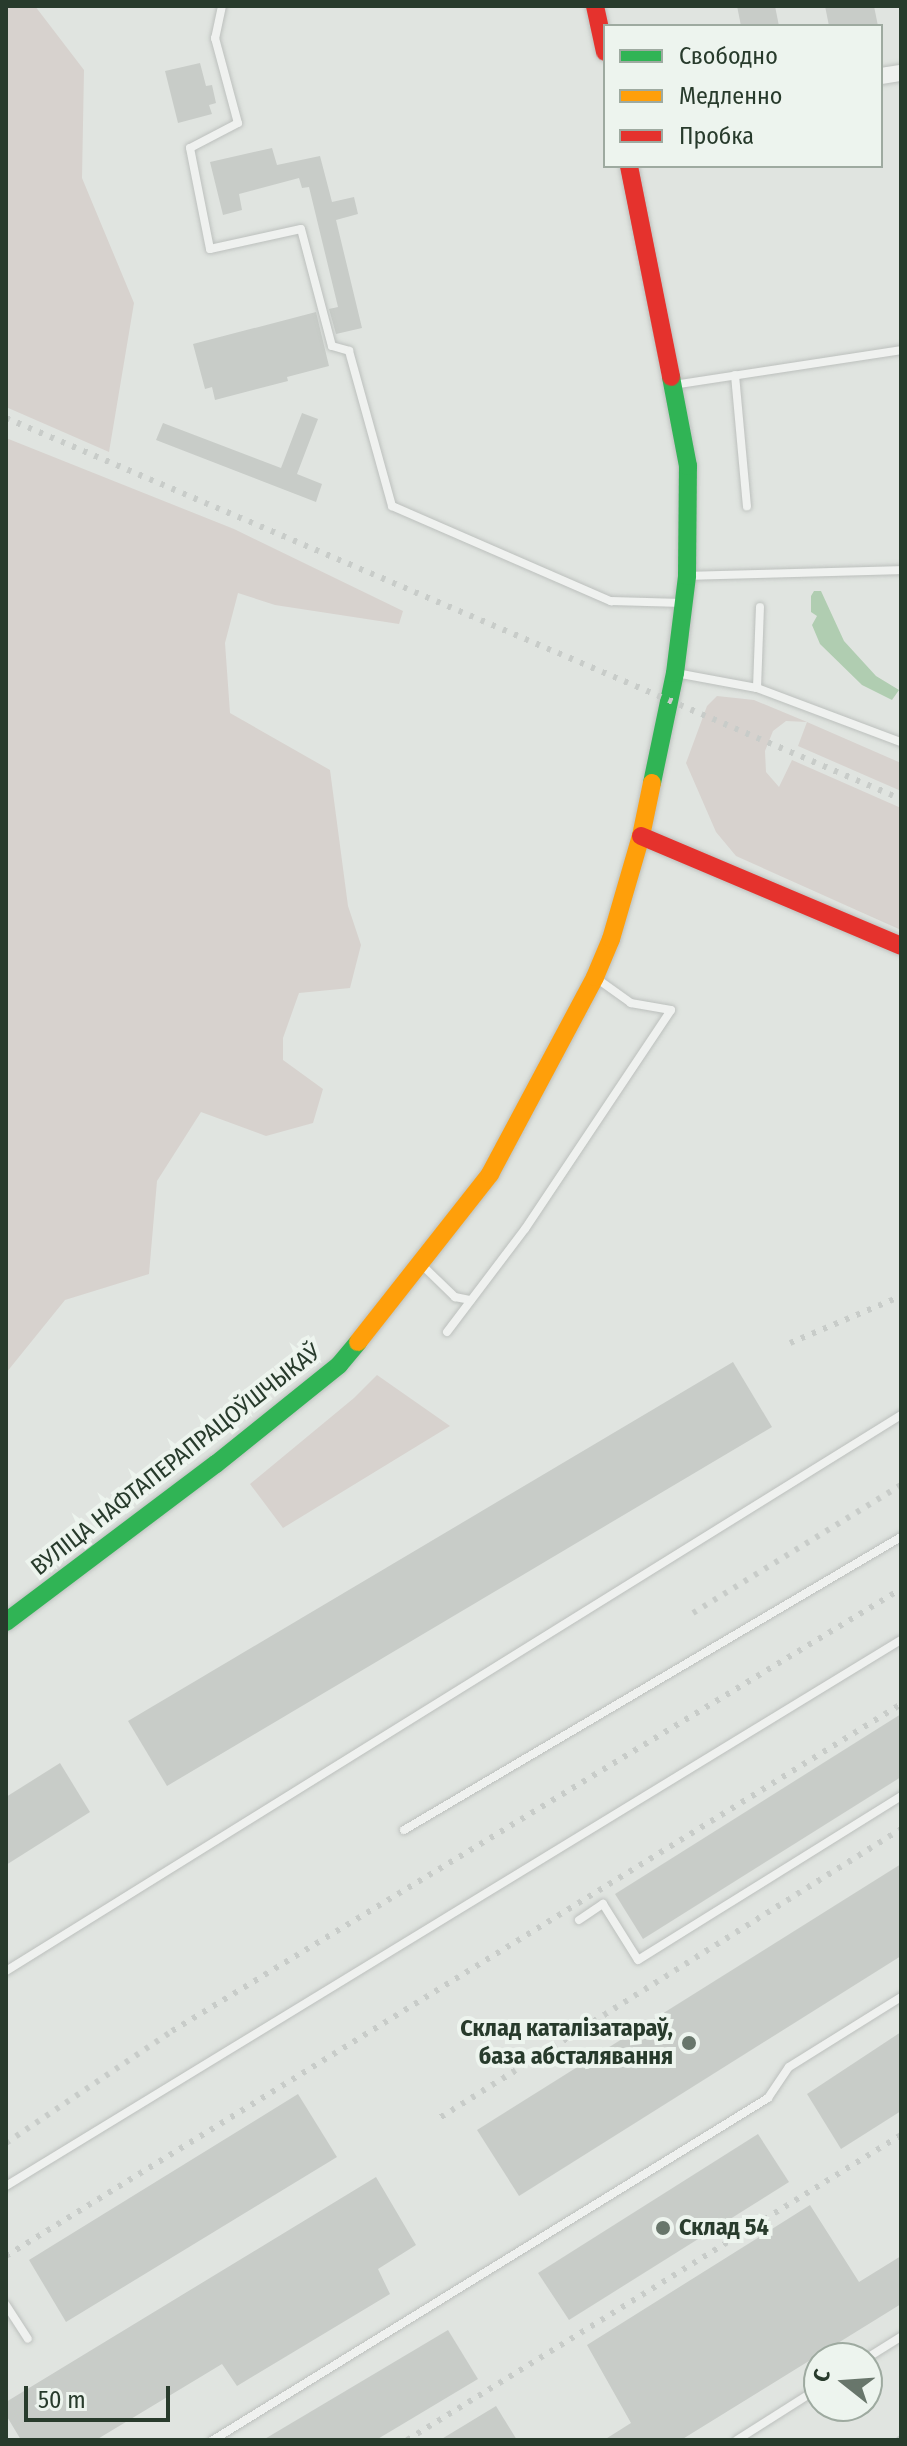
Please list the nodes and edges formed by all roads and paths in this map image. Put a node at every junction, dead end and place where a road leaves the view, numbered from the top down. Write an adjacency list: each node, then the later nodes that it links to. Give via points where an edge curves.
1 (222, 6): 11 (lane, via 215,38 238,123 190,148 210,249 301,229 332,346 349,351 392,506 611,601)
2 (595, 6): 3 (street)
3 (603, 43)
4 (629, 168): 7 (street, ВУЛІЦА НАФТАПЕРАПРАЦОЎШЧЫКАЎ)
5 (901, 350): 6 (lane)
6 (735, 375): 7 (lane); 8 (lane)
7 (672, 385): 10 (street, ВУЛІЦА НАФТАПЕРАПРАЦОЎШЧЫКАЎ, via 688,466)
8 (747, 506)
9 (901, 570): 10 (lane)
10 (687, 576): 11 (street, ВУЛІЦА НАФТАПЕРАПРАЦОЎШЧЫКАЎ)
11 (684, 603): 13 (street, ВУЛІЦА НАФТАПЕРАПРАЦОЎШЧЫКАЎ)
12 (760, 607): 14 (lane)
13 (675, 673): 14 (lane); 16 (street, ВУЛІЦА НАФТАПЕРАПРАЦОЎШЧЫКАЎ)
14 (757, 688): 15 (lane)
15 (901, 742)
16 (641, 836): 17 (street); 18 (street, ВУЛІЦА НАФТАПЕРАПРАЦОЎШЧЫКАЎ)
17 (901, 946)
18 (595, 977): 19 (street, ВУЛІЦА НАФТАПЕРАПРАЦОЎШЧЫКАЎ, via 490,1174); 20 (lane, via 631,1003 671,1010 525,1229)
19 (422, 1265): 20 (lane, via 455,1297); 24 (street, ВУЛІЦА НАФТАПЕРАПРАЦОЎШЧЫКАЎ, via 339,1365)
20 (471, 1300): 21 (lane)
21 (447, 1332)
22 (901, 1415): 29 (lane)
23 (901, 1537): 27 (lane)
24 (6, 1622)
25 (901, 1640): 31 (lane)
26 (901, 1796): 28 (lane, via 638,1960 603,1904)
27 (404, 1830)
28 (579, 1920)
29 (6, 1971)
30 (901, 1997): 37 (lane, via 789,2067 768,2098)
31 (6, 2186)
32 (6, 2305): 34 (lane)
33 (901, 2337): 35 (lane)
34 (28, 2339)
35 (883, 2348)
36 (803, 2398): 38 (lane)
37 (213, 2440)
38 (737, 2440)

